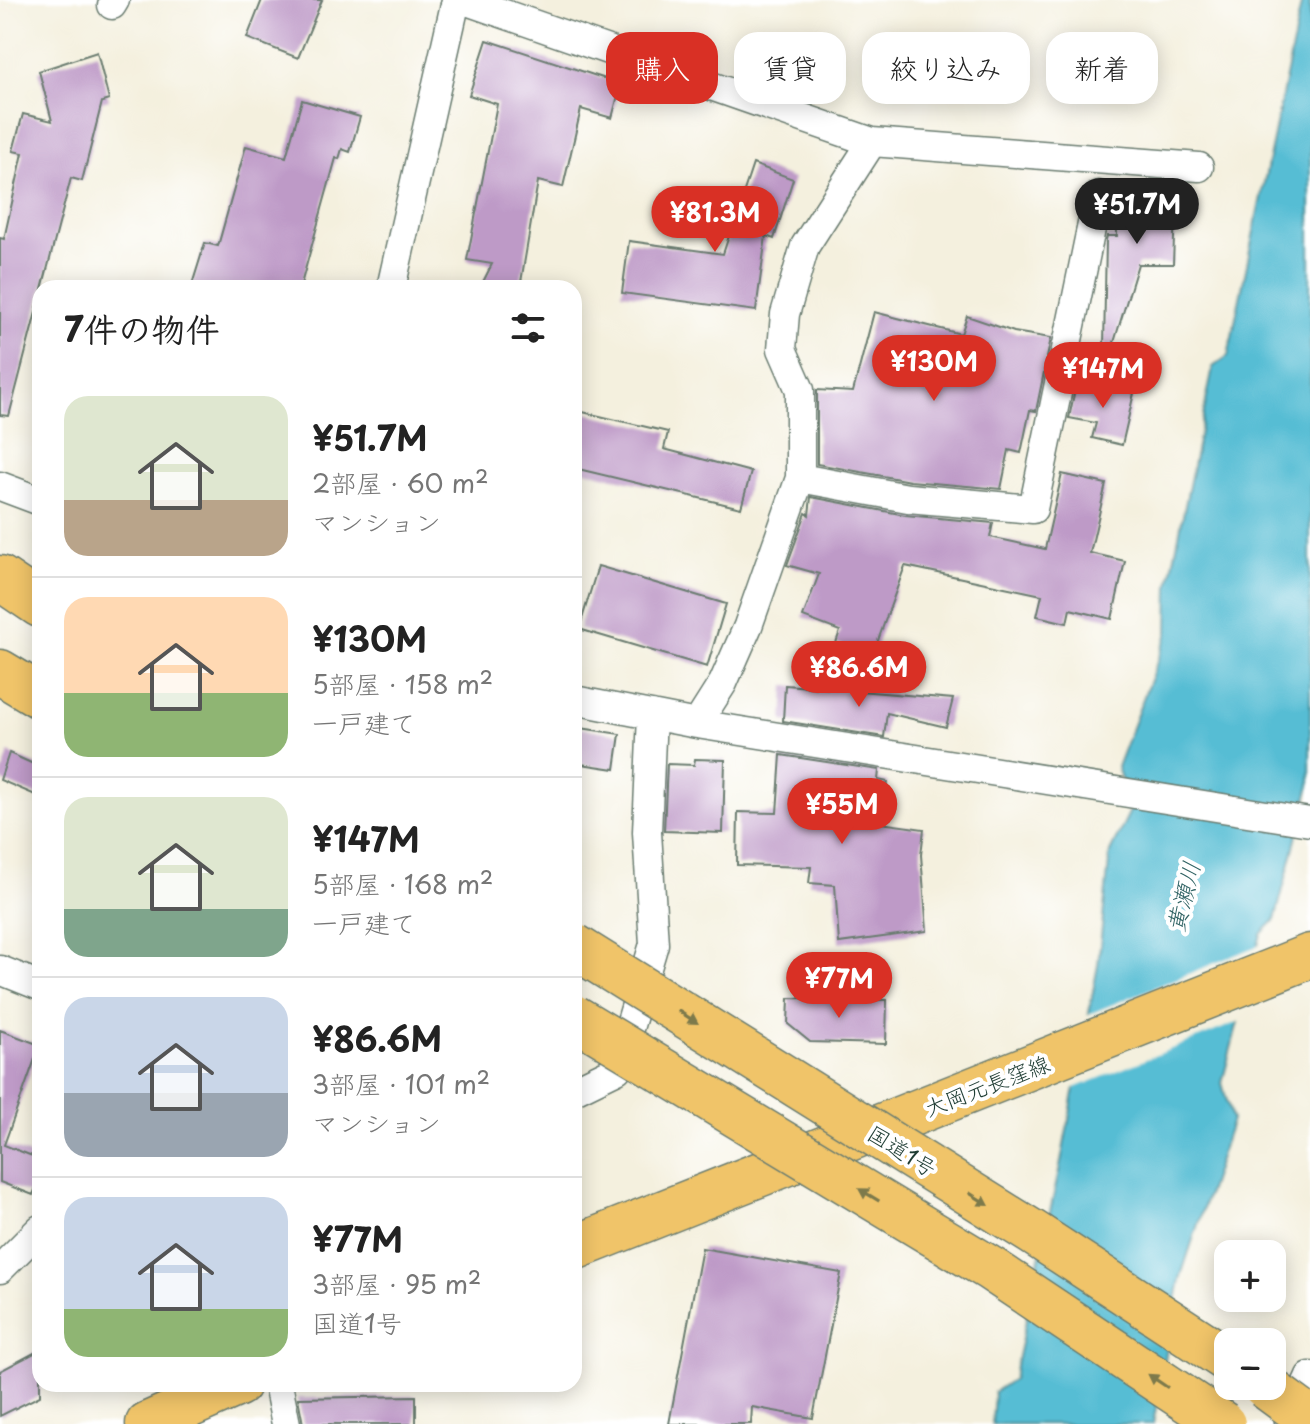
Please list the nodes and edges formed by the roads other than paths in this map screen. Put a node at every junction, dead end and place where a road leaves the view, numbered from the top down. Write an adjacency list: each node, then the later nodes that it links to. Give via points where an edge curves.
1 (456, 0): 6 (street)
2 (464, 0): 3 (street)
3 (872, 142): 4 (street); 7 (street, via 805,246 785,314 782,349 800,390)
4 (1199, 167)
5 (1098, 195): 7 (street, via 1033,509 908,498)
6 (393, 280)
7 (800, 478): 18 (street, via 748,626 723,683)
8 (0, 486): 9 (street)
9 (32, 498)
10 (0, 578): 11 (main road)
11 (32, 600)
12 (0, 604): 13 (main road)
13 (32, 622)
14 (0, 672): 15 (main road)
15 (32, 691)
16 (582, 702): 17 (street)
17 (652, 715): 18 (street); 25 (street, via 647,832 654,944 617,1069)
18 (697, 724): 19 (street)
19 (1310, 822)
20 (582, 951): 29 (main road, 国道1号, one-way to 29, bridge)
21 (1296, 962): 27 (main road, 大岡元長窪線)
22 (0, 970): 23 (street)
23 (32, 983)
24 (582, 1022): 37 (main road, one-way to 24, bridge, via 991,1269)
25 (582, 1086)
26 (32, 1237): 28 (street)
27 (582, 1245)
28 (0, 1269)
29 (1214, 1351)
30 (1310, 1376): 38 (street)
31 (220, 1392): 35 (main road)
32 (280, 1392): 36 (street)
33 (1284, 1400): 34 (main road, bridge)
34 (1310, 1419)
35 (148, 1424)
36 (286, 1424)
37 (1223, 1424)
38 (1288, 1424)

